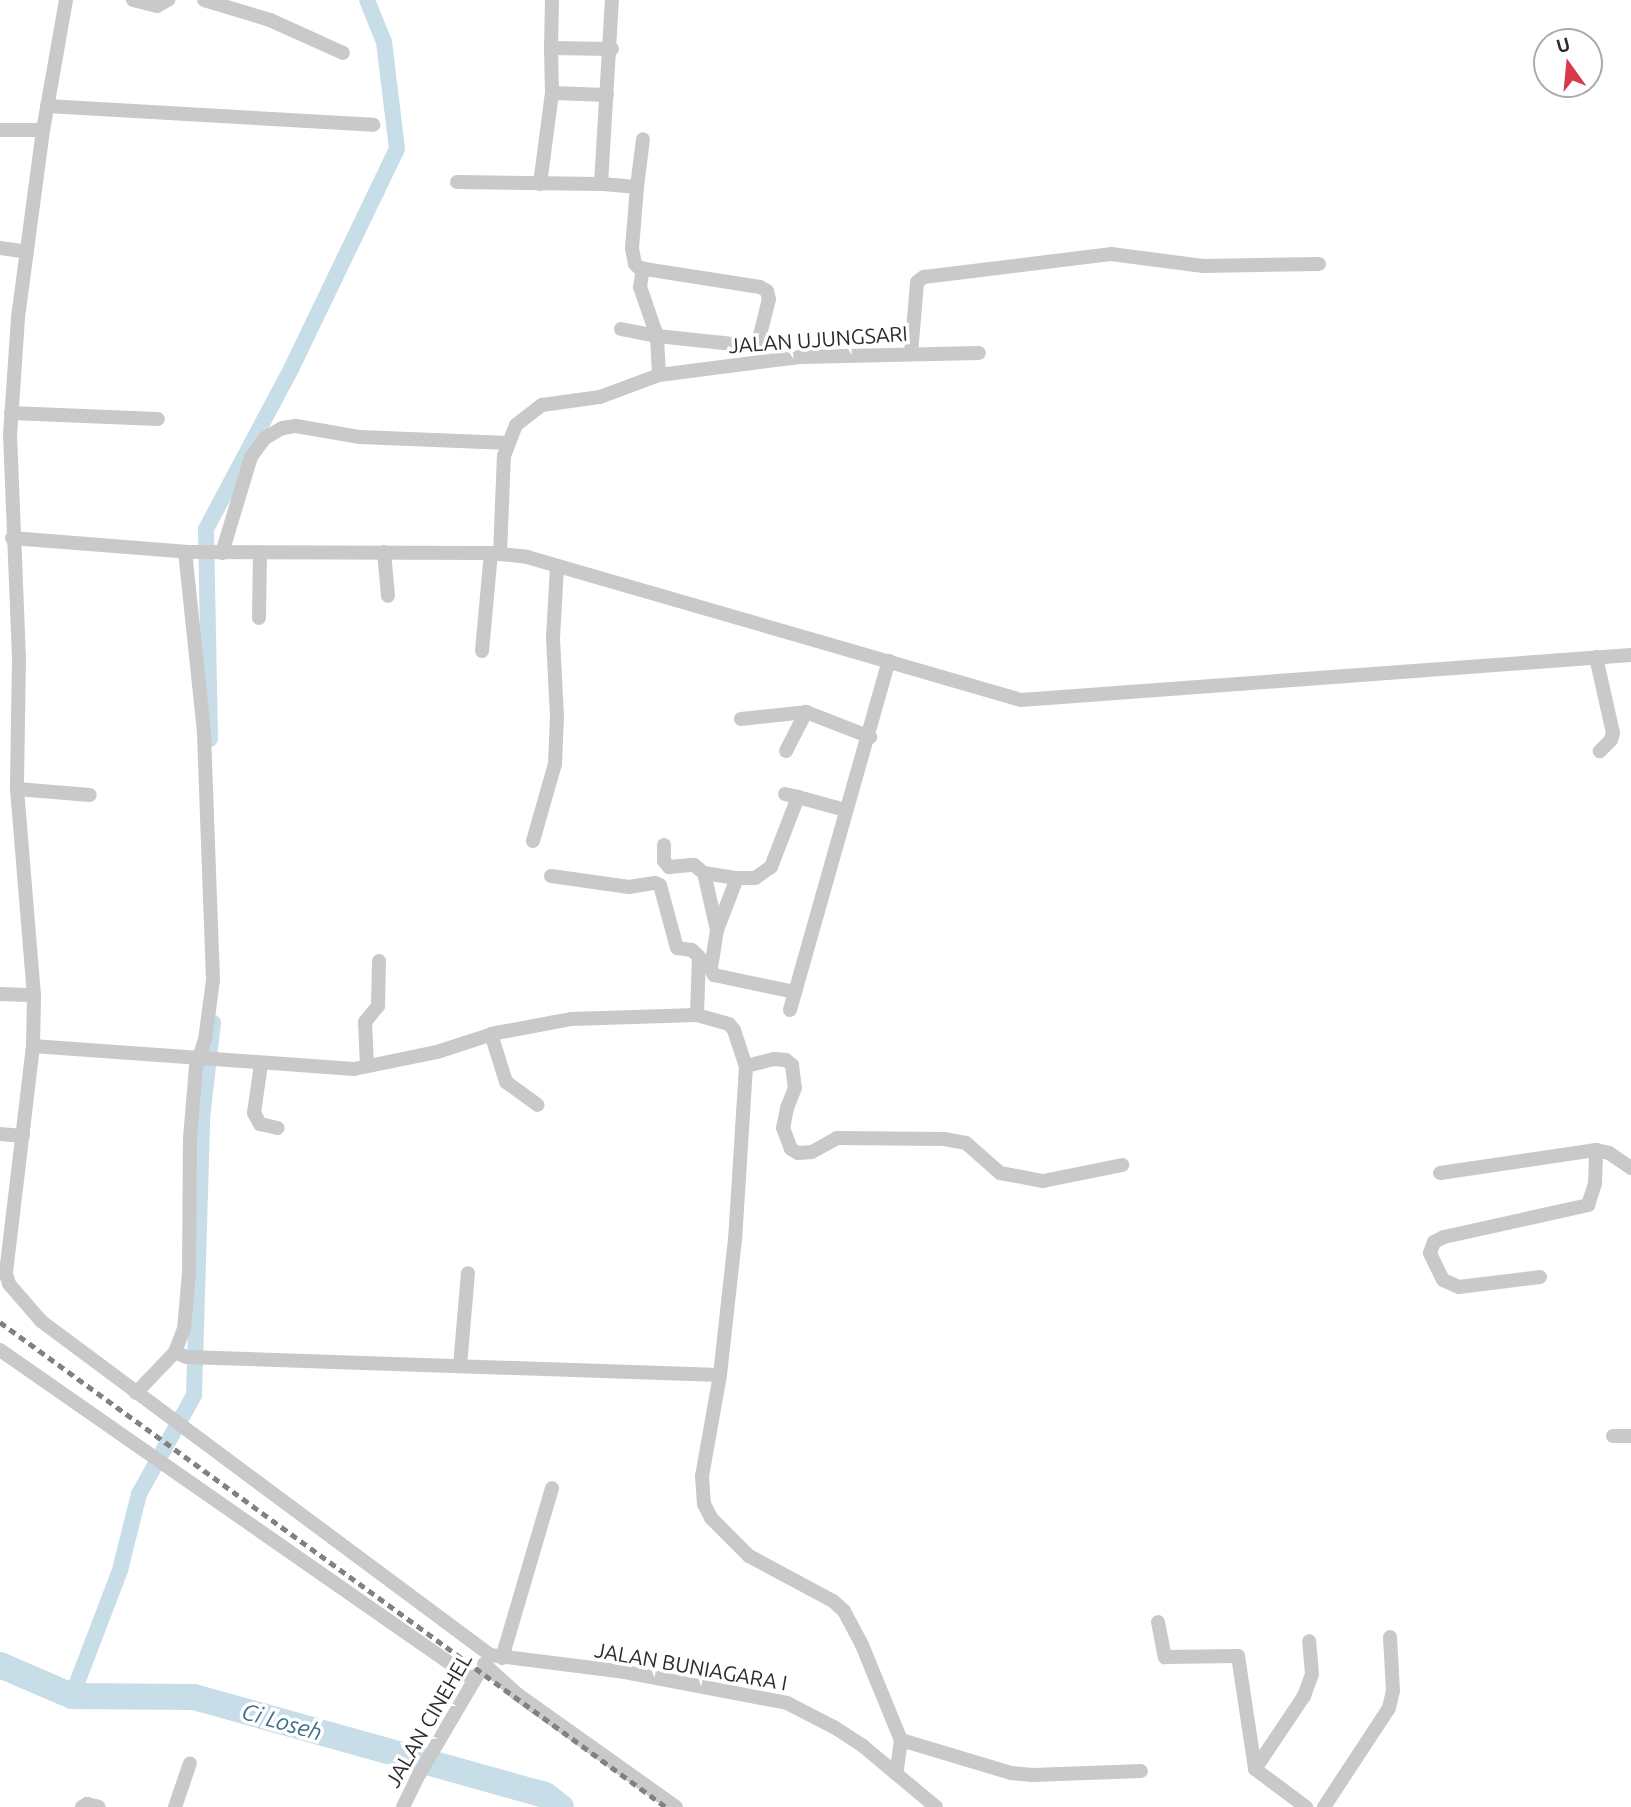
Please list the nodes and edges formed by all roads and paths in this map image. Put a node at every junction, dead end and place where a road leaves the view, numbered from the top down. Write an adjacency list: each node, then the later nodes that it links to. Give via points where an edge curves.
1 (66, 0): 12 (street)
2 (133, 0): 3 (street, via 157,6)
3 (168, 0)
4 (204, 0): 9 (street, via 270,20)
5 (552, 0): 7 (street)
6 (612, 0): 8 (street)
7 (551, 48): 8 (street); 10 (street)
8 (611, 49): 11 (street)
9 (343, 53)
10 (552, 93): 11 (street); 18 (street)
11 (607, 95): 19 (street)
12 (47, 106): 13 (street); 15 (street)
13 (373, 125)
14 (0, 130): 15 (street)
15 (43, 130): 22 (street)
16 (643, 139): 20 (street)
17 (457, 182): 18 (street)
18 (540, 184): 19 (street)
19 (601, 184): 20 (street)
20 (637, 187): 24 (street, via 632,258)
21 (0, 248): 22 (street)
22 (27, 252): 30 (street)
23 (1319, 264): 28 (street, via 1203,266 1111,254 924,277 917,282)
24 (643, 268): 26 (street, via 640,286); 26 (street, via 761,287 769,299 758,343 751,346)
25 (621, 329): 26 (street)
26 (657, 336): 29 (street)
27 (979, 353): 28 (street, JALAN UJUNGSARI)
28 (911, 354): 29 (street, JALAN UJUNGSARI, via 800,357)
29 (659, 375): 32 (street, JALAN UJUNGSARI, via 600,397 542,405 516,425)
30 (11, 414): 31 (street); 33 (street)
31 (158, 419)
32 (508, 443): 35 (street, via 360,437 296,426 282,428 265,438 251,457); 38 (street)
33 (12, 538): 34 (street); 51 (street, via 19,657)
34 (188, 552): 35 (street); 68 (street, via 186,584 204,732 214,944)
35 (216, 552): 36 (street)
36 (260, 552): 37 (street); 41 (street)
37 (384, 552): 38 (street); 40 (street)
38 (496, 553): 39 (street); 42 (street)
39 (557, 567): 45 (street); 54 (street, via 555,764)
40 (387, 596)
41 (259, 618)
42 (482, 651)
43 (1631, 655): 44 (street)
44 (1596, 657): 45 (street, via 1036,701 1007,697); 50 (street, via 1613,733)
45 (889, 661): 48 (street)
46 (806, 712): 47 (street); 48 (street); 49 (street)
47 (741, 719)
48 (870, 737): 53 (street)
49 (786, 751)
50 (1600, 751)
51 (17, 789): 52 (street); 63 (street)
52 (89, 795)
53 (845, 810): 58 (street, via 792,796 771,867 755,878); 61 (street)
54 (533, 841)
55 (664, 845): 56 (street, via 664,861 669,867 694,864)
56 (704, 873): 58 (street); 59 (street)
57 (551, 876): 65 (street, via 629,887 660,885 677,947 699,957)
58 (737, 878): 59 (street)
59 (718, 930): 61 (street, via 711,969 714,975)
60 (379, 961): 70 (street, via 378,1006 365,1022)
61 (795, 992): 64 (street)
62 (0, 994): 63 (street)
63 (34, 995): 67 (street)
64 (790, 1010)
65 (697, 1015): 66 (street, via 571,1018); 71 (street, via 729,1024)
66 (491, 1034): 70 (street, via 437,1052); 72 (street, via 506,1082)
67 (33, 1046): 68 (street); 75 (street)
68 (204, 1058): 69 (street); 83 (street, via 190,1138)
69 (261, 1064): 70 (street); 73 (street, via 254,1113 260,1124)
70 (367, 1066)
71 (746, 1066): 77 (street, via 774,1059 792,1065 795,1088 783,1128 791,1149 798,1153 812,1152 837,1138 944,1139 966,1143 1000,1173 1044,1181); 85 (street, via 740,1184)
72 (538, 1105)
73 (278, 1128)
74 (0, 1134): 75 (street)
75 (23, 1136): 86 (street, via 6,1274 9,1284 41,1321)
76 (1596, 1150): 78 (street); 79 (street); 81 (street, via 1595,1184 1588,1206 1444,1237 1431,1248 1431,1259 1443,1280 1459,1287)
77 (1122, 1165)
78 (1631, 1168)
79 (1440, 1173)
80 (468, 1273): 84 (street)
81 (1540, 1277)
82 (0, 1350): 94 (street)
83 (187, 1356): 84 (street); 86 (street)
84 (460, 1366): 85 (street)
85 (720, 1376): 95 (street, via 702,1476 710,1518 758,1562 844,1611)
86 (136, 1393): 93 (street)
87 (1612, 1436): 88 (street)
88 (1631, 1436)
89 (552, 1488): 93 (street, JALAN CINEHEL)
90 (1158, 1622): 97 (street, via 1165,1657 1236,1654 1240,1658)
91 (1391, 1637): 107 (street, via 1393,1691 1389,1708)
92 (1309, 1641): 97 (street, via 1312,1674 1304,1696)
93 (492, 1659): 94 (street, JALAN CINEHEL); 99 (street, JALAN BUNIAGARA I, via 625,1672 787,1703 834,1727); 104 (street, via 517,1694)
94 (474, 1680): 103 (street, JALAN CINEHEL)
95 (901, 1740): 98 (street, via 1011,1773); 99 (street)
96 (190, 1763): 102 (street)
97 (1255, 1769): 106 (street)
98 (1141, 1771)
99 (896, 1774): 105 (street, JALAN BUNIAGARA I)
100 (82, 1807): 101 (street)
101 (99, 1807)
102 (175, 1807)
103 (403, 1807)
104 (676, 1807)
105 (936, 1807)
106 (1306, 1807)
107 (1324, 1807)

